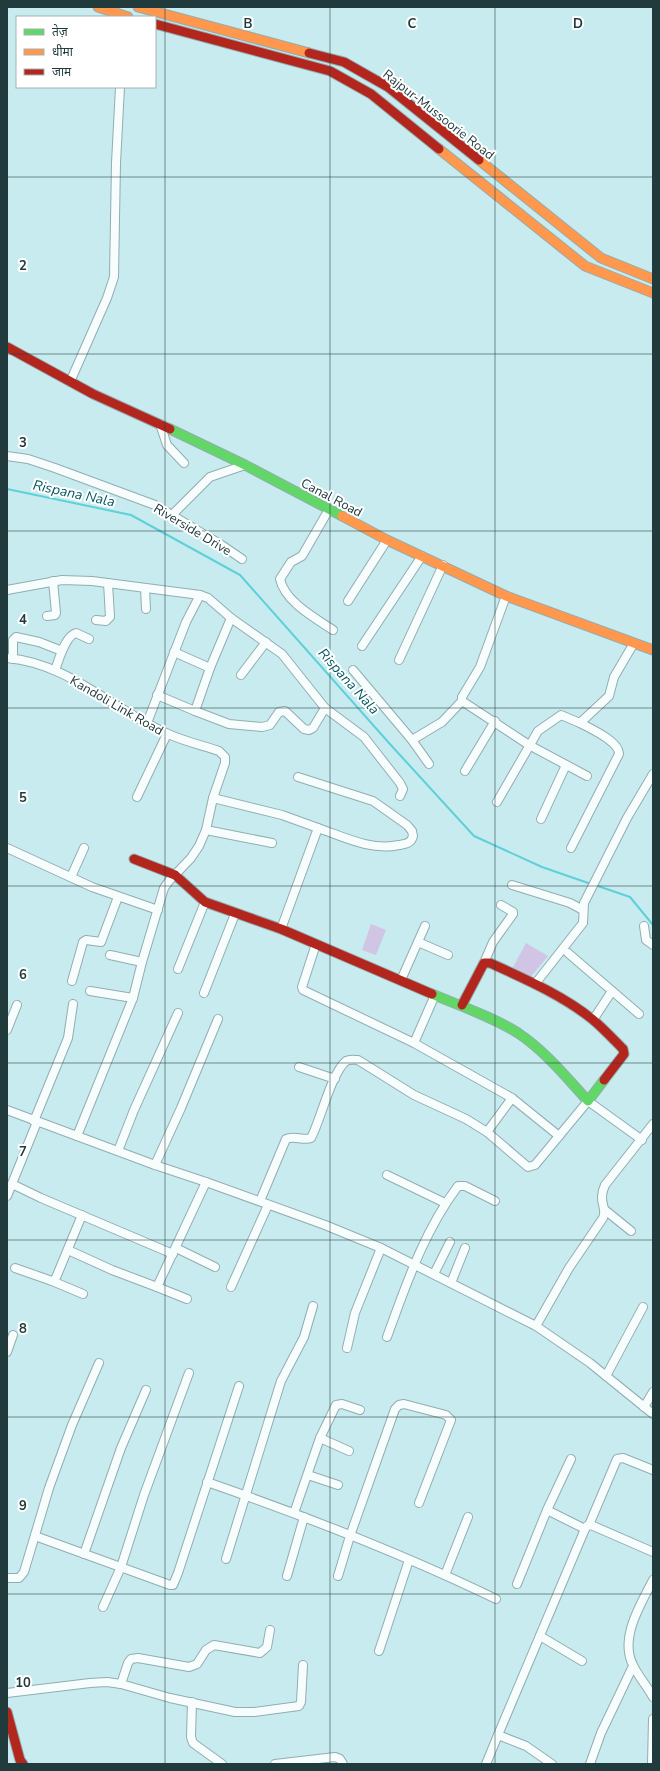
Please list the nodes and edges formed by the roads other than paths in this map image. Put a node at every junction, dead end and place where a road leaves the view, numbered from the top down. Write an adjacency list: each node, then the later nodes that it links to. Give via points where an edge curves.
1 (98, 7): 3 (street)
2 (138, 7): 6 (street, Rajpur-Mussoorie Road, via 344,62 388,87 601,258)
3 (123, 16)
4 (156, 24): 7 (street, Rajpur-Mussoorie Road, via 330,71 371,94 585,266)
5 (120, 88): 9 (street, via 114,277)
6 (653, 279)
7 (653, 293)
8 (7, 347): 9 (street, Canal Road)
9 (70, 382): 10 (street, Canal Road)
10 (160, 424): 12 (street, via 166,441); 13 (street, Canal Road)
11 (7, 456): 15 (street, Riverside Drive, via 28,459 55,468)
12 (184, 463)
13 (244, 465): 14 (street, Canal Road); 15 (street, via 210,477)
14 (328, 510): 16 (street, Canal Road); 31 (street, via 302,556 291,562 280,580 297,605)
15 (173, 514): 18 (street, Riverside Drive)
16 (387, 540): 17 (street, Canal Road); 26 (street)
17 (422, 556): 19 (street, Canal Road); 35 (street)
18 (242, 559)
19 (443, 565): 25 (street, Canal Road); 40 (street)
20 (53, 581): 21 (street); 23 (street); 28 (street, via 56,613 54,616)
21 (108, 583): 22 (street); 30 (street, via 110,617 106,621)
22 (145, 588): 24 (street); 27 (street)
23 (7, 590)
24 (200, 595): 29 (street, via 208,598); 38 (street)
25 (506, 596): 34 (street, Canal Road); 46 (street, via 484,656)
26 (348, 601)
27 (146, 609)
28 (47, 616)
29 (231, 618): 33 (street); 41 (street)
30 (96, 620)
31 (333, 630)
32 (89, 639): 37 (street, via 73,634)
33 (266, 642): 44 (street); 47 (street, via 288,659)
34 (634, 643): 36 (street, Canal Road); 51 (street, via 614,677 609,696)
35 (362, 646)
36 (653, 650)
37 (62, 651): 39 (street, via 16,637 12,640); 42 (street)
38 (174, 652): 41 (street); 45 (street)
39 (10, 658): 42 (street, Kandoli Link Road)
40 (399, 660)
41 (210, 668): 48 (street)
42 (55, 670): 50 (street, Kandoli Link Road)
43 (353, 670): 53 (street)
44 (241, 675)
45 (157, 695): 48 (street); 50 (street)
46 (462, 701): 49 (street); 53 (street, via 442,722)
47 (325, 708): 48 (street, via 313,728 309,730 285,711 279,712 268,726 262,727 230,724); 61 (street, via 364,737 400,783 403,789)
48 (194, 711)
49 (495, 721): 54 (street); 57 (street)
50 (147, 723): 52 (street, Kandoli Link Road)
51 (580, 723): 54 (street, via 558,715 538,730); 71 (street, via 613,743 619,754)
52 (167, 734): 62 (street); 63 (street, Kandoli Link Road, via 219,751 225,757)
53 (412, 740): 55 (street)
54 (529, 745): 56 (street); 64 (street)
55 (429, 764)
56 (566, 765): 59 (street); 65 (street)
57 (465, 771)
58 (653, 774): 79 (street, via 627,818)
59 (587, 776)
60 (298, 778): 66 (street, via 372,801 414,834 409,843 373,847)
61 (400, 796)
62 (137, 797)
63 (212, 798): 66 (street, via 282,815); 67 (street)
64 (497, 802)
65 (541, 819)
66 (318, 828): 84 (street)
67 (206, 830): 68 (street); 73 (street, via 195,853)
68 (272, 843)
69 (7, 848): 74 (street)
70 (84, 848): 74 (street)
71 (571, 848)
72 (134, 859): 73 (street)
73 (175, 875): 77 (street); 80 (street, via 164,888)
74 (71, 877): 76 (street)
75 (512, 885): 79 (street)
76 (118, 897): 80 (street); 95 (street, via 101,942 83,942)
77 (206, 902): 81 (street); 93 (street)
78 (502, 905): 92 (street, via 513,914 493,942)
79 (584, 907): 96 (street, via 581,926)
80 (158, 910): 91 (street)
81 (235, 914): 84 (street); 99 (street)
82 (425, 926): 85 (street)
83 (644, 926): 87 (street, via 646,940)
84 (281, 929): 86 (street)
85 (418, 942): 90 (street); 94 (street)
86 (316, 944): 94 (street); 110 (street, via 303,990)
87 (653, 945)
88 (568, 953): 98 (street)
89 (110, 955): 91 (street)
90 (448, 955)
91 (142, 962): 101 (street)
92 (484, 963): 96 (street, via 490,963); 104 (street)
93 (178, 970)
94 (401, 980): 100 (street)
95 (72, 981)
96 (535, 984): 108 (street)
97 (90, 991): 101 (street)
98 (612, 991): 106 (street); 108 (street)
99 (204, 993)
100 (435, 995): 104 (street); 110 (street)
101 (133, 998): 119 (street)
102 (73, 1004): 116 (street, via 68,1038)
103 (17, 1005): 109 (street)
104 (462, 1005): 114 (street, via 517,1033 531,1043)
105 (178, 1013): 122 (street)
106 (639, 1014)
107 (218, 1019): 123 (street)
108 (593, 1020): 114 (street, via 623,1049 624,1054)
109 (7, 1030)
110 (414, 1042): 113 (street)
111 (299, 1067): 112 (street)
112 (335, 1079): 118 (street, via 346,1062 358,1060 414,1095 455,1113); 128 (street, via 312,1137 308,1140 291,1137 286,1139)
113 (512, 1098): 118 (street); 120 (street)
114 (588, 1101): 120 (street); 121 (street)
115 (7, 1110): 116 (street)
116 (36, 1121): 119 (street); 126 (street)
117 (653, 1124): 121 (street)
118 (487, 1132): 120 (street, via 528,1167 535,1164)
119 (77, 1136): 122 (street)
120 (559, 1136)
121 (642, 1140): 132 (street, via 605,1186 601,1196)
122 (118, 1151): 123 (street)
123 (155, 1165): 125 (street)
124 (387, 1175): 130 (street)
125 (206, 1182): 128 (street); 139 (street)
126 (12, 1184): 127 (street); 133 (street)
127 (7, 1196)
128 (260, 1201): 131 (street)
129 (495, 1201): 130 (street, via 461,1185)
130 (445, 1203): 140 (street)
131 (268, 1205): 136 (street); 147 (street)
132 (605, 1210): 134 (street); 152 (street, via 603,1218 569,1268)
133 (82, 1215): 138 (street); 139 (street)
134 (631, 1231)
135 (450, 1242): 143 (street)
136 (381, 1248): 140 (street); 155 (street, via 355,1314)
137 (465, 1248): 145 (street)
138 (68, 1250): 144 (street, via 55,1280); 146 (street)
139 (174, 1251): 141 (street); 146 (street)
140 (414, 1265): 143 (street); 154 (street)
141 (215, 1267)
142 (15, 1268): 144 (street)
143 (434, 1274): 145 (street)
144 (52, 1281): 148 (street)
145 (451, 1283): 152 (street)
146 (157, 1287): 149 (street)
147 (231, 1288)
148 (83, 1294)
149 (186, 1299)
150 (313, 1306): 173 (street, via 302,1342 282,1381)
151 (643, 1307): 159 (street)
152 (536, 1326): 159 (street)
153 (13, 1335): 156 (street)
154 (387, 1337)
155 (347, 1348)
156 (7, 1352)
157 (99, 1363): 180 (street, via 72,1425)
158 (189, 1373): 186 (street)
159 (606, 1376): 163 (street)
160 (238, 1386): 171 (street)
161 (146, 1390): 183 (street, via 121,1448)
162 (653, 1392): 163 (street)
163 (644, 1407): 165 (street)
164 (360, 1410): 166 (street, via 342,1404 337,1405)
165 (653, 1414)
166 (320, 1438): 167 (street); 170 (street)
167 (349, 1452)
168 (571, 1458): 175 (street)
169 (653, 1470): 179 (street, via 623,1458 617,1459)
170 (308, 1474): 172 (street); 176 (street)
171 (207, 1482): 173 (street); 186 (street, via 174,1584 170,1585)
172 (338, 1485)
173 (246, 1495): 176 (street); 184 (street)
174 (419, 1502): 181 (street, via 451,1420 446,1415 404,1404 395,1409)
175 (547, 1510): 179 (street); 192 (street)
176 (294, 1513): 177 (street)
177 (304, 1517): 181 (street); 188 (street)
178 (468, 1517): 187 (street)
179 (587, 1527): 182 (street); 196 (street)
180 (35, 1536): 183 (street); 190 (street, via 24,1572 19,1578)
181 (350, 1536): 185 (street); 189 (street)
182 (653, 1552)
183 (84, 1554): 186 (street)
184 (226, 1559)
185 (409, 1560): 187 (street); 197 (street)
186 (121, 1567): 194 (street)
187 (445, 1574): 193 (street)
188 (287, 1576)
189 (338, 1576)
190 (7, 1578)
191 (653, 1580): 200 (street, via 629,1639)
192 (517, 1584)
193 (496, 1599)
194 (103, 1607)
195 (270, 1630): 201 (street, via 267,1646 260,1653 214,1645 206,1650 196,1665 189,1667 138,1658 130,1659)
196 (540, 1636): 198 (street); 207 (street)
197 (378, 1651)
198 (582, 1661)
199 (303, 1665): 204 (street, via 301,1702 298,1707 242,1713)
200 (633, 1666): 203 (street); 214 (street, via 601,1733)
201 (121, 1684): 202 (street, via 90,1683); 204 (street)
202 (7, 1693)
203 (653, 1696)
204 (192, 1702): 209 (street, via 193,1743)
205 (7, 1712): 208 (street)
206 (653, 1719): 215 (street)
207 (498, 1735): 212 (street); 213 (street, via 526,1746)
208 (23, 1764)
209 (222, 1764)
210 (275, 1764): 211 (street, via 335,1758 340,1759)
211 (343, 1764)
212 (486, 1764)
213 (552, 1764)
214 (590, 1764)
215 (652, 1764)

